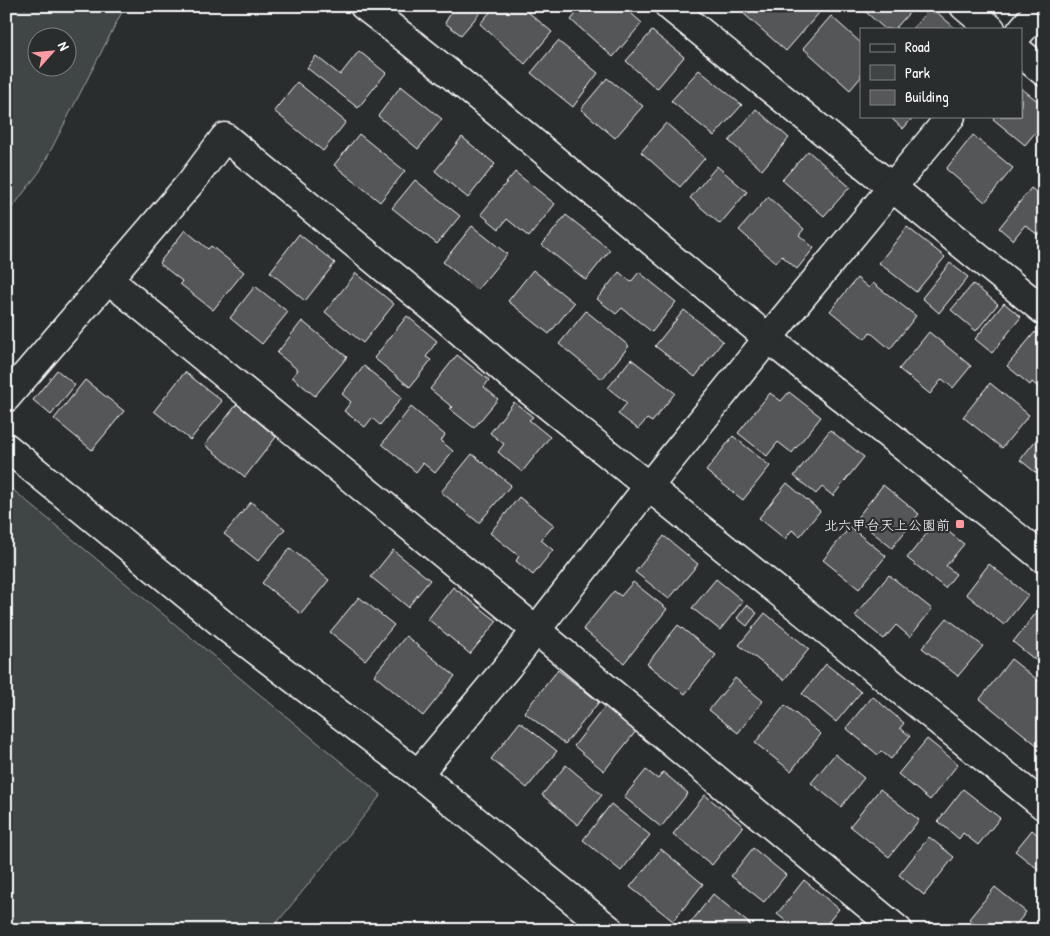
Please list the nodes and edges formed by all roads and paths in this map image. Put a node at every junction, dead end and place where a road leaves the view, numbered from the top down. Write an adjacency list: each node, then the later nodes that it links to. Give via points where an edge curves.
1 (364, 6): 13 (street, via 433,59)
2 (669, 6): 10 (street)
3 (964, 6): 5 (street)
4 (1042, 6): 6 (street)
5 (990, 28)
6 (1022, 30)
7 (1022, 54): 8 (street)
8 (1044, 72)
9 (949, 118): 10 (street)
10 (892, 188): 12 (street); 13 (street)
11 (108, 279): 14 (street); 16 (street, via 192,181 225,137); 18 (street)
12 (1044, 312)
13 (769, 338): 16 (street); 17 (street)
14 (6, 398)
15 (6, 447): 19 (street, via 231,630)
16 (648, 487): 18 (street); 20 (street)
17 (1044, 559)
18 (536, 630): 19 (street); 22 (street)
19 (418, 774): 21 (street)
20 (1044, 806)
21 (610, 930)
22 (898, 930)

